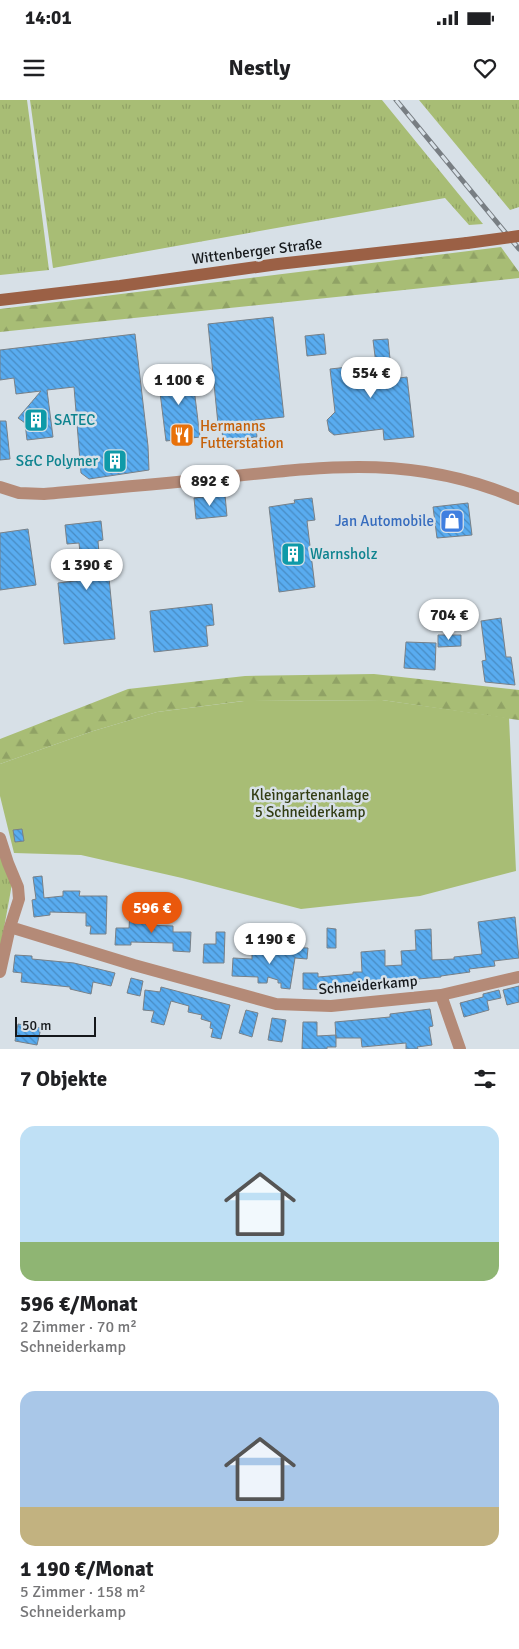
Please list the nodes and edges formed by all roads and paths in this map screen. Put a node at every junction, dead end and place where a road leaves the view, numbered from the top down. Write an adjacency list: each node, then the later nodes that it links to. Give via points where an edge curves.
1 (519, 236): 2 (main road, Wittenberger Straße, bridge)
2 (0, 300)
3 (0, 487): 4 (street, via 19,493 44,494 308,468 377,466 462,478)
4 (519, 499)
5 (0, 838): 6 (street, via 18,886 19,899)
6 (10, 927): 7 (street); 9 (street, Schneiderkamp, via 276,1004 331,1006)
7 (0, 972)
8 (518, 977): 9 (street, Schneiderkamp)
9 (441, 995): 10 (street)
10 (460, 1049)

